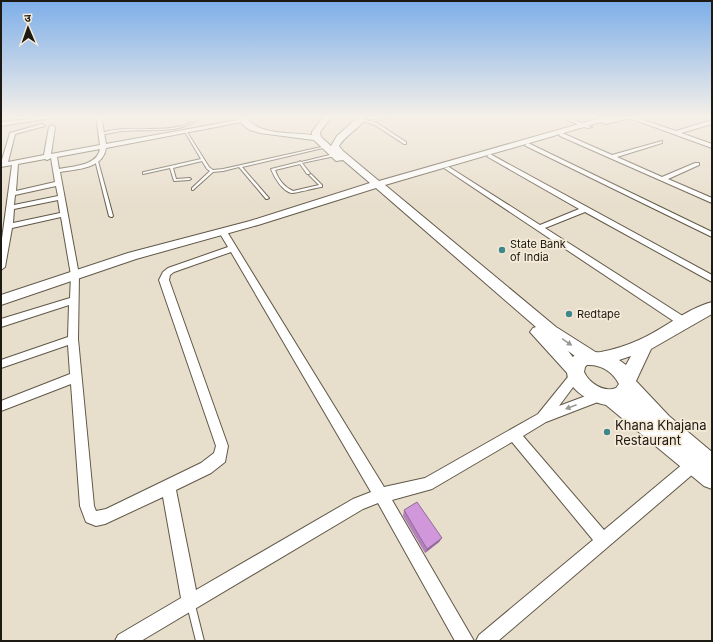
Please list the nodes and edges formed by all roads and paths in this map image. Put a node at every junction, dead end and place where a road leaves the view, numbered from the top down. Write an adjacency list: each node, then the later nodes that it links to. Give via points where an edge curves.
1 (9, 146): 22 (street)
2 (51, 146): 15 (street)
3 (114, 146): 12 (street)
4 (194, 146): 17 (lane)
5 (325, 146): 13 (street)
6 (335, 146): 32 (street, via 339,153)
7 (518, 146): 32 (street)
8 (525, 146): 14 (street)
9 (530, 146): 45 (street)
10 (586, 146): 16 (street)
11 (647, 146): 16 (street)
12 (103, 148): 15 (street); 18 (street)
13 (330, 151): 19 (lane); 23 (lane); 32 (street)
14 (490, 156): 25 (street); 39 (street)
15 (51, 157): 20 (street); 26 (street)
16 (611, 157): 29 (street)
17 (202, 160): 24 (lane); 27 (lane)
18 (96, 161): 26 (street); 41 (lane)
19 (300, 162): 19 (lane, via 278,166 273,170 289,191 321,186)
20 (16, 163): 22 (street); 34 (street)
21 (697, 164): 29 (street)
22 (3, 165)
23 (240, 166): 27 (lane); 36 (lane)
24 (171, 167): 28 (lane); 30 (lane, via 175,180)
25 (447, 168): 32 (street); 42 (street)
26 (57, 171): 31 (street)
27 (212, 171): 33 (lane)
28 (144, 173)
29 (662, 179): 37 (street)
30 (189, 180)
31 (59, 183): 34 (street); 35 (street)
32 (377, 187): 44 (street); 57 (street, one-way to 57, via 551,331); 59 (street, via 556,348)
33 (193, 189)
34 (11, 194): 38 (street)
35 (62, 197): 38 (street); 40 (street)
36 (267, 198)
37 (712, 201)
38 (10, 208): 43 (street)
39 (585, 209): 42 (street); 49 (street)
40 (65, 214): 43 (street); 48 (street)
41 (111, 216)
42 (538, 228): 54 (street)
43 (5, 230): 47 (street)
44 (223, 232): 46 (street); 48 (street, via 132,256)
45 (712, 235)
46 (233, 248): 68 (street, via 171,270 164,277 222,446 216,462); 69 (street)
47 (1, 267)
48 (75, 275): 50 (street); 51 (street)
49 (712, 279)
50 (1, 300)
51 (73, 300): 53 (street); 55 (street)
52 (712, 307): 54 (main road)
53 (1, 323)
54 (685, 323): 56 (main road)
55 (73, 339): 58 (street); 60 (street)
56 (644, 345): 57 (main road); 61 (main road)
57 (595, 358): 59 (main road, via 583,359 577,364); 61 (main road, via 607,361 619,369)
58 (1, 364)
59 (576, 372): 62 (main road, via 584,387); 64 (street)
60 (76, 377): 63 (street); 68 (street, via 87,506 91,517 102,519)
61 (628, 383): 62 (main road, via 626,392 620,397); 66 (main road, via 663,424)
62 (605, 397): 64 (street, one-way to 64); 66 (main road)
63 (1, 406)
64 (542, 418): 65 (street)
65 (513, 434): 69 (street, via 427,484); 70 (street)
66 (704, 464): 67 (main road); 70 (street)
67 (712, 478)
68 (168, 487): 71 (street)
69 (381, 496): 71 (street, via 369,499 340,514); 74 (street)
70 (604, 541): 75 (street)
71 (190, 602): 72 (street); 73 (lane)
72 (124, 641)
73 (200, 641)
74 (465, 641)
75 (485, 641)

